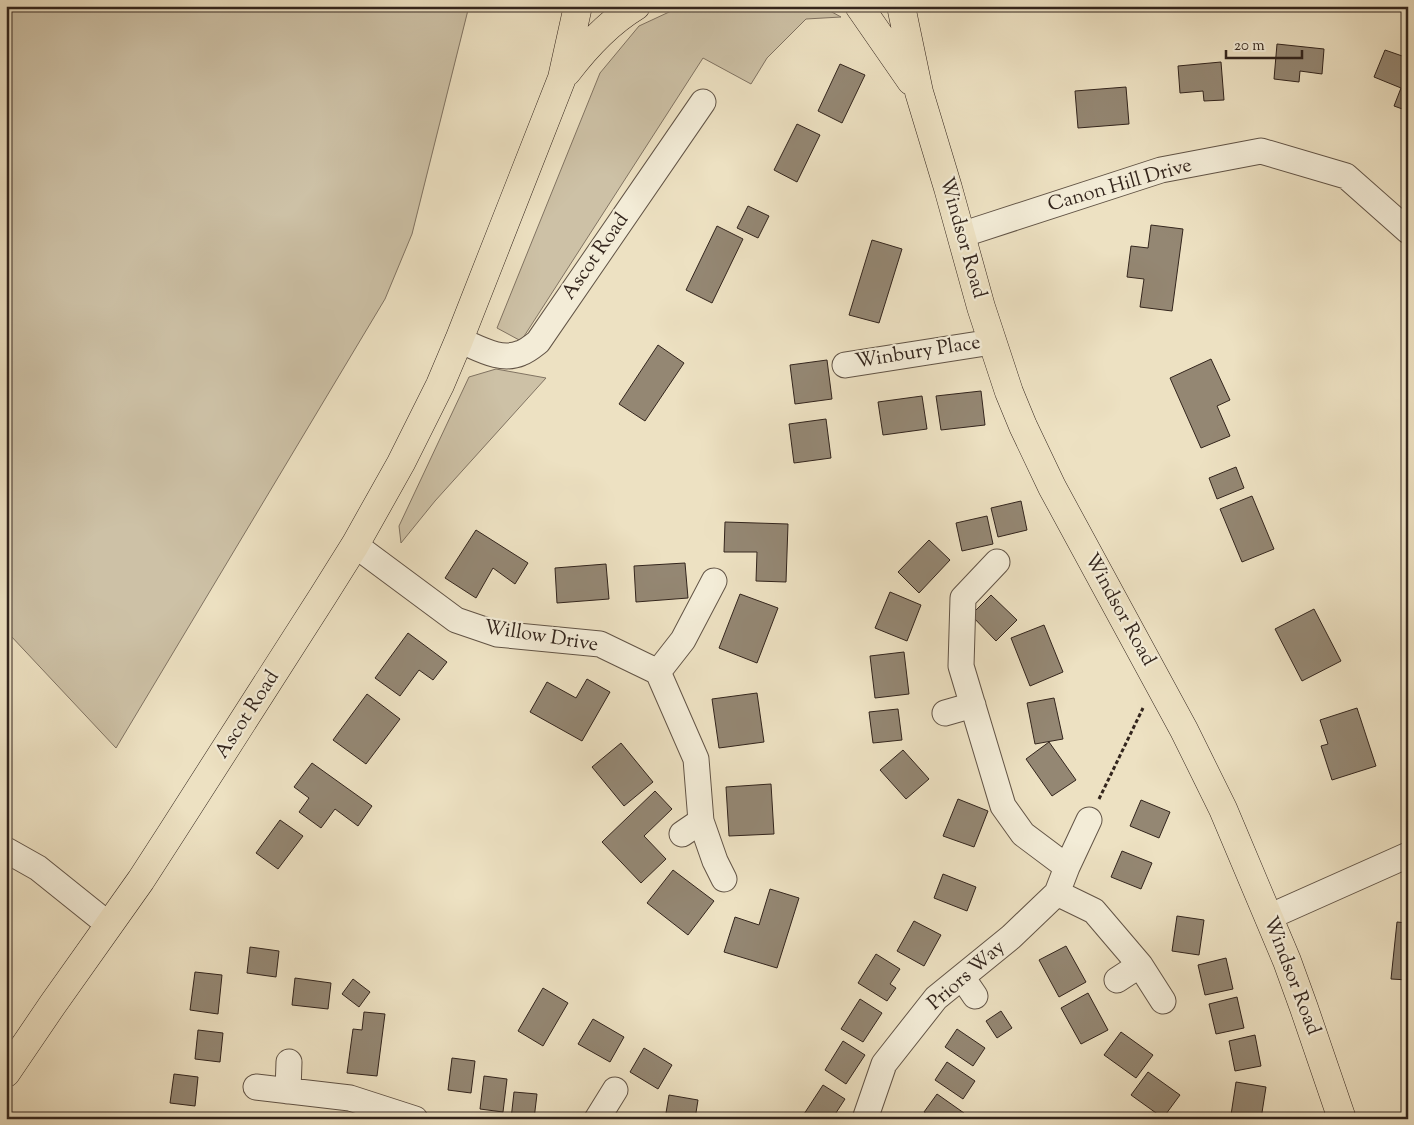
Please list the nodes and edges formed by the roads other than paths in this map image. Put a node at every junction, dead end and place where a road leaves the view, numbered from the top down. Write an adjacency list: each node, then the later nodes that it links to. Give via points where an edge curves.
1 (578, 6): 5 (main road, Ascot Road)
2 (636, 6): 5 (main road, Ascot Road, via 596,38)
3 (859, 6): 6 (main road, Windsor Road)
4 (901, 6): 6 (main road, Windsor Road)
5 (562, 78): 10 (main road, Ascot Road)
6 (919, 92): 9 (main road, Windsor Road)
7 (703, 102): 10 (street, Ascot Road, via 538,342 522,353 508,357)
8 (1408, 231): 9 (street, Canon Hill Drive, via 1346,176 1261,151 1161,170)
9 (961, 235): 11 (main road, Windsor Road)
10 (460, 340): 13 (main road, Ascot Road, via 401,463)
11 (992, 342): 12 (street, Winbury Place); 25 (main road, Windsor Road, via 1040,464 1203,767)
12 (845, 365)
13 (354, 545): 16 (street, Willow Drive, via 456,620 497,634 600,644); 26 (main road, Ascot Road, via 243,723)
14 (997, 562): 17 (street, via 963,598 961,666)
15 (714, 581): 16 (street, via 683,640)
16 (658, 672): 23 (street, via 696,759 691,827)
17 (973, 704): 18 (street); 22 (street, via 1004,806 1023,834)
18 (946, 713)
19 (1089, 820): 22 (street, Priors Way)
20 (6, 850): 26 (street, via 38,868)
21 (1408, 855): 25 (street)
22 (1067, 867): 24 (street, Priors Way)
23 (724, 879)
24 (1058, 893): 27 (street, via 1094,911); 37 (street, Priors Way, via 1011,937 968,987 936,998 884,1064)
25 (1269, 917): 38 (main road, Windsor Road)
26 (109, 926): 31 (main road, Ascot Road)
27 (1140, 965): 28 (street); 29 (street)
28 (1117, 980)
29 (1163, 1001)
30 (289, 1062): 33 (street)
31 (6, 1073)
32 (256, 1087): 33 (street)
33 (288, 1090): 35 (street, via 350,1098)
34 (615, 1090): 36 (street)
35 (415, 1119)
36 (597, 1119)
37 (865, 1119)
38 (1342, 1119)

